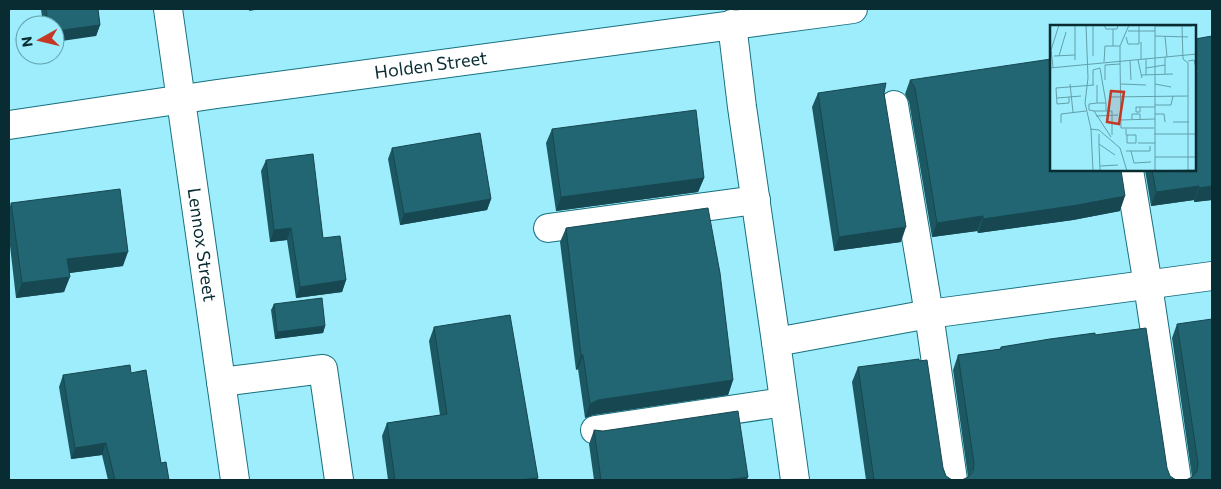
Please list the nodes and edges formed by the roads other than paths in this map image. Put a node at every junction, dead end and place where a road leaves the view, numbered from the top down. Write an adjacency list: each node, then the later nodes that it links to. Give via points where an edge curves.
1 (168, 9): 4 (street, Lennox Street)
2 (853, 9): 3 (street, Holden Street)
3 (732, 24): 4 (street, Holden Street); 8 (street)
4 (180, 99): 6 (street, Holden Street); 14 (street, Lennox Street)
5 (894, 105): 12 (street)
6 (9, 125)
7 (1129, 171): 11 (street)
8 (756, 200): 9 (street); 13 (street)
9 (548, 228)
10 (1212, 276): 11 (street)
11 (1148, 285): 12 (street); 21 (street)
12 (929, 314): 13 (street); 20 (street)
13 (776, 342): 15 (street)
14 (221, 382): 17 (street, Lennox Street); 18 (street, via 323,368)
15 (784, 402): 16 (street); 19 (street)
16 (595, 430)
17 (235, 480)
18 (339, 480)
19 (796, 480)
20 (953, 480)
21 (1177, 480)

